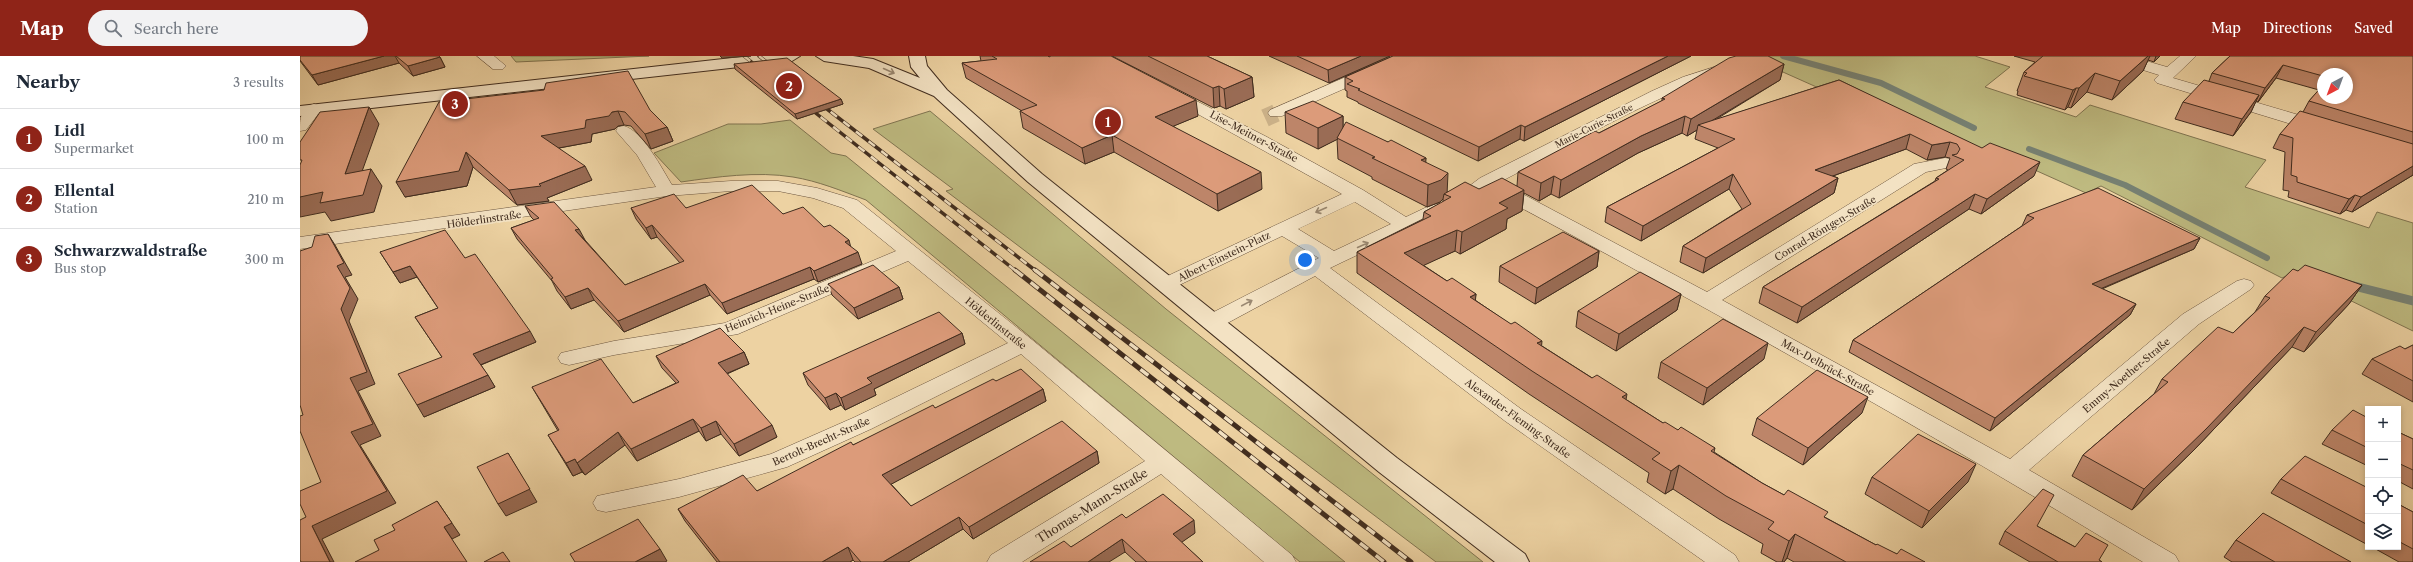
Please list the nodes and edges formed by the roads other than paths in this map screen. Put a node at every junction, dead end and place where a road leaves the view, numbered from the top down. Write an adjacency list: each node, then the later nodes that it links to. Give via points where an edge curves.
1 (484, 56): 8 (street)
2 (792, 56): 13 (main road)
3 (824, 56): 12 (main road, one-way to 12, via 873,64)
4 (917, 56): 12 (main road, via 919,67)
5 (1407, 56): 15 (street)
6 (2113, 56): 10 (street)
7 (2189, 56): 10 (street)
8 (498, 66)
9 (1737, 66): 19 (street, Marie-Curie-Straße, via 1688,80)
10 (2170, 73): 17 (street, via 2162,80)
11 (1161, 88): 15 (street, Lise-Meitner-Straße)
12 (941, 94): 27 (main road, via 1035,178)
13 (307, 110): 14 (street)
14 (300, 126)
15 (1242, 129): 21 (street, Lise-Meitner-Straße)
16 (624, 131): 20 (street, via 644,154)
17 (2334, 131)
18 (1945, 163): 29 (street, Conrad-Röntgen-Straße, via 1920,168)
19 (1486, 182): 22 (street, Marie-Curie-Straße); 29 (street, Max-Delbrück-Straße)
20 (667, 191): 24 (street, Hölderlinstraße); 25 (street, Hölderlinstraße, via 732,186 778,186 817,193 850,204)
21 (1357, 194): 22 (street, Lise-Meitner-Straße); 23 (street, Albert-Einstein-Platz, one-way to 23)
22 (1406, 225): 26 (street, one-way to 22)
23 (1282, 228): 26 (street, Albert-Einstein-Platz); 27 (street, Albert-Einstein-Platz)
24 (300, 243)
25 (909, 253): 31 (street, Hölderlinstraße); 32 (street, Heinrich-Heine-Straße, via 730,329)
26 (1325, 263): 30 (street, one-way to 26); 39 (street, Alexander-Fleming-Straße, via 1513,415)
27 (1166, 284): 30 (main road)
28 (2244, 285): 34 (street, Emmy-Noether-Straße, via 2191,319)
29 (1708, 300): 34 (street, Max-Delbrück-Straße)
30 (1212, 322): 38 (main road, via 1388,465)
31 (1023, 344): 33 (street, Hölderlinstraße); 35 (street, Bertolt-Brecht-Straße, via 778,461 679,488)
32 (569, 358)
33 (1162, 462): 36 (street, Thomas-Mann-Straße); 37 (street, Hölderlinstraße)
34 (2012, 471): 40 (street, Max-Delbrück-Straße)
35 (606, 503)
36 (1001, 562)
37 (1282, 562)
38 (1515, 562)
39 (1725, 562)
40 (2165, 562)

